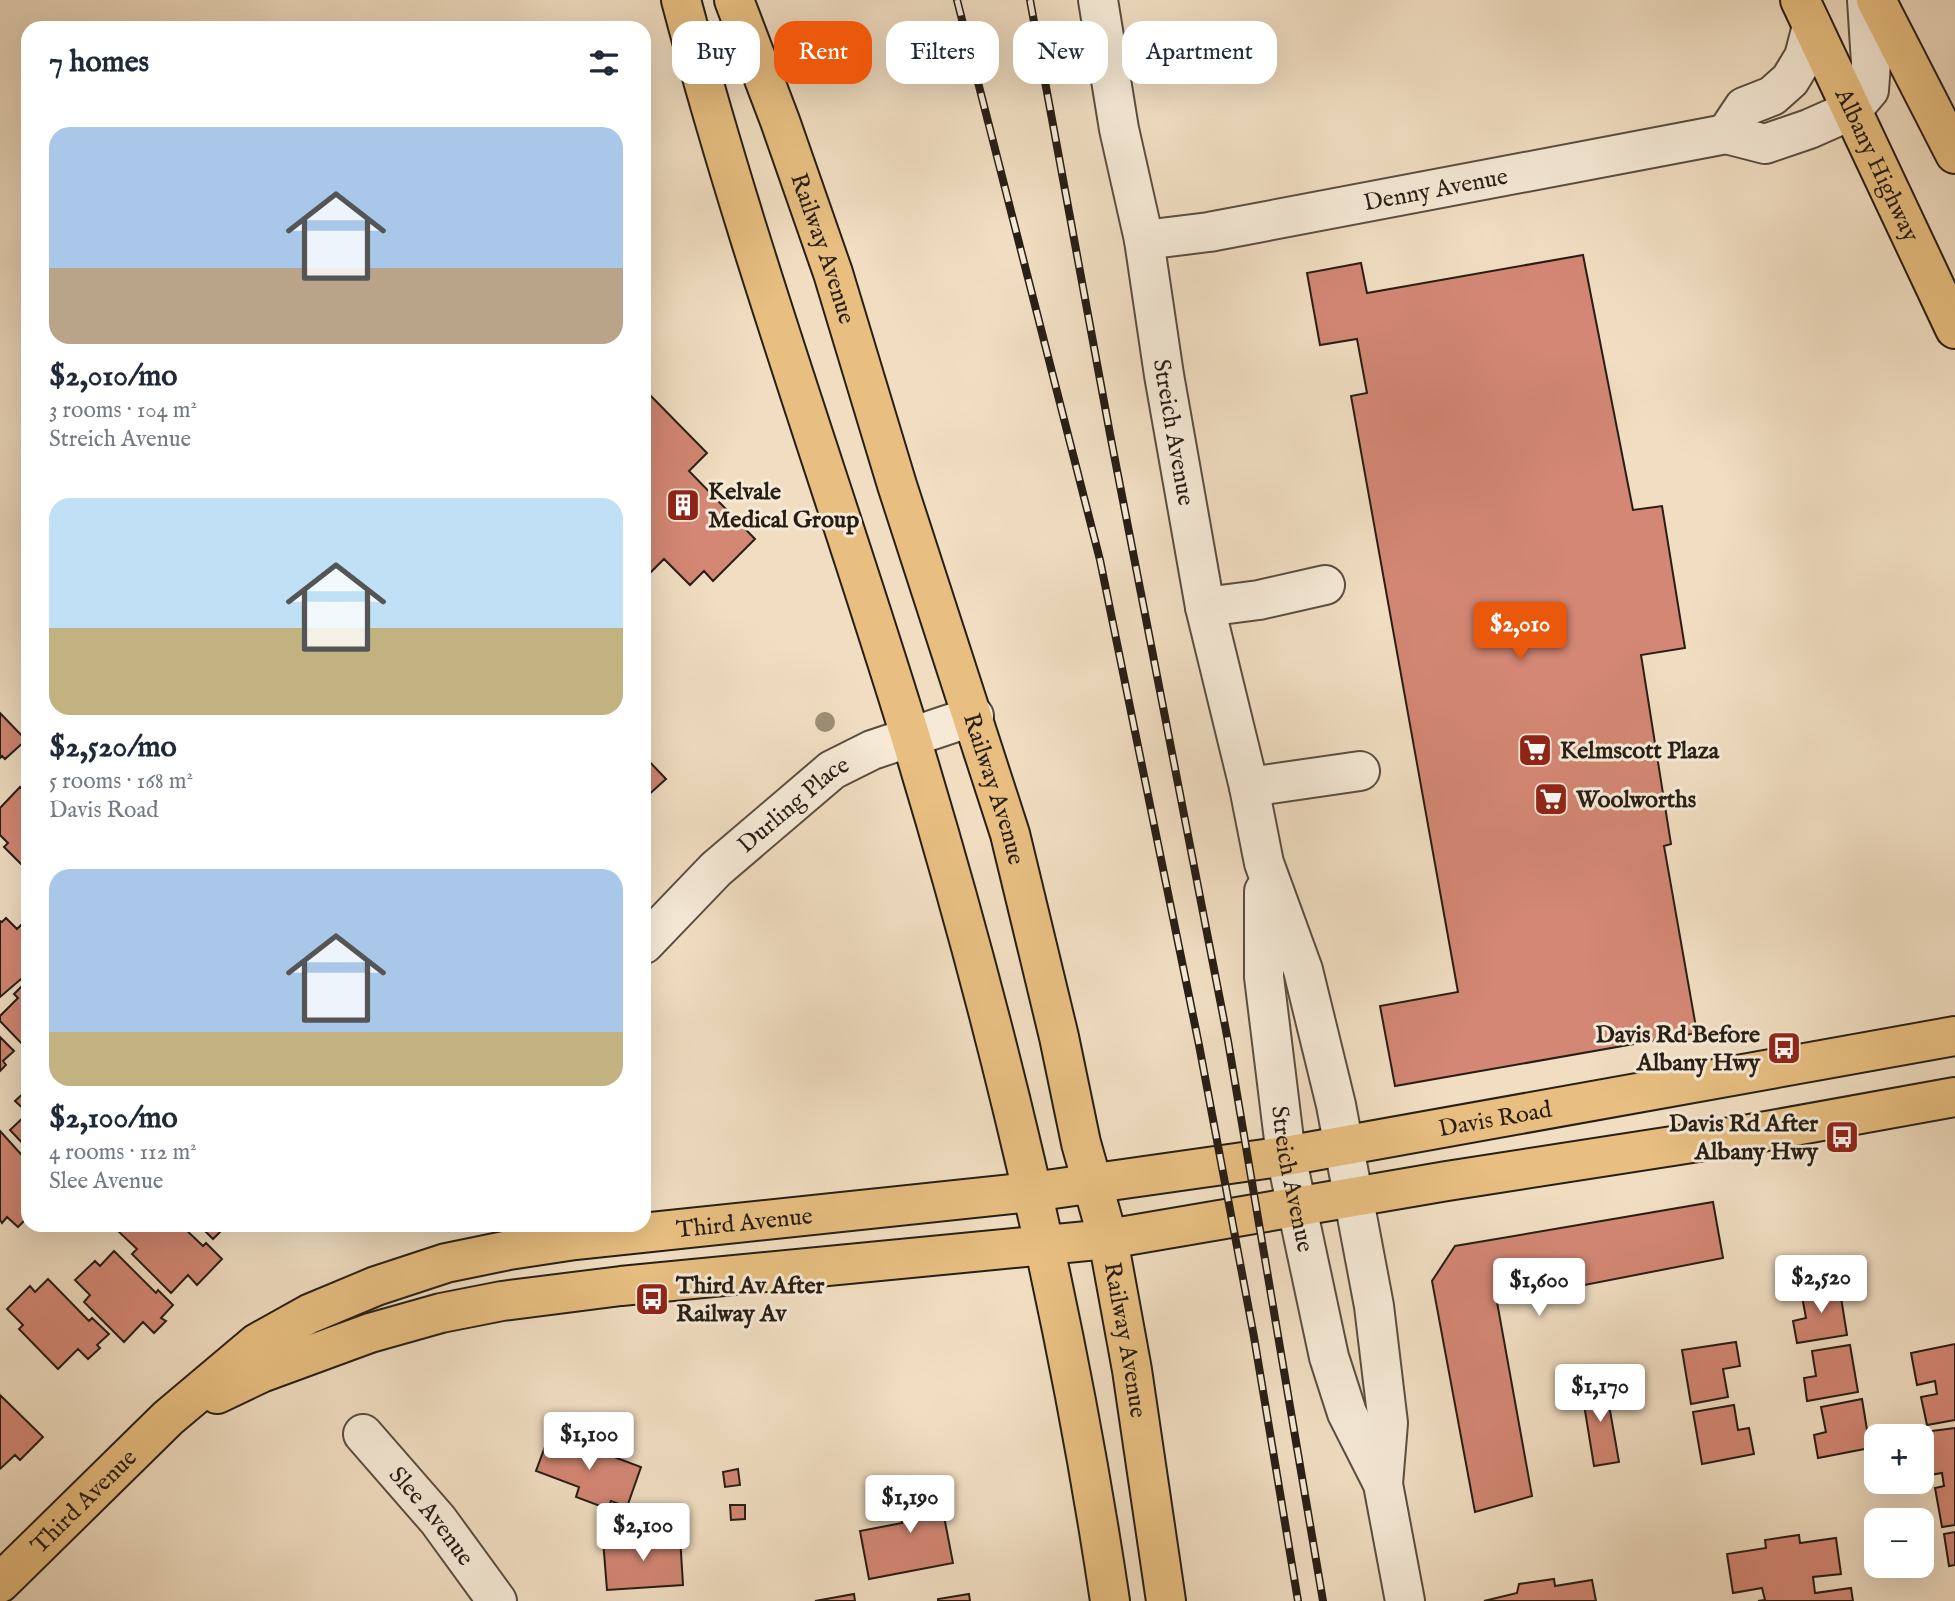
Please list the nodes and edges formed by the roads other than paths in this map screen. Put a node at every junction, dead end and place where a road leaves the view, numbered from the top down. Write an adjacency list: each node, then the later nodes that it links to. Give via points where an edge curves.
1 (681, 0): 15 (main road, via 710,108)
2 (734, 0): 14 (main road, Railway Avenue, via 833,273)
3 (1098, 0): 10 (street, Streich Avenue, via 1119,129)
4 (1867, 0): 7 (street, via 1868,90)
5 (1876, 0): 9 (main road)
6 (1806, 13): 7 (main road, Albany Highway); 8 (street, via 1804,57 1790,80 1772,96 1744,107)
7 (1852, 110): 8 (street, Denny Avenue, via 1765,144); 11 (main road, Albany Highway)
8 (1726, 134): 10 (street, Denny Avenue, via 1209,232)
9 (1955, 154)
10 (1144, 240): 13 (street, Streich Avenue)
11 (1955, 329)
12 (1325, 585): 13 (street)
13 (1205, 607): 17 (street, Streich Avenue)
14 (974, 716): 15 (street, Durling Place); 24 (main road, Railway Avenue, via 1010,834)
15 (911, 738): 19 (street, Durling Place, via 872,750 832,770 716,869); 25 (main road, via 974,953)
16 (1360, 771): 17 (street)
17 (1249, 787): 18 (street, Streich Avenue)
18 (1264, 863): 22 (street, Streich Avenue, via 1303,970); 23 (street, Streich Avenue, via 1264,977)
19 (651, 937)
20 (1955, 1036): 22 (main road, Davis Road)
21 (1955, 1097): 26 (main road)
22 (1344, 1147): 23 (main road, Davis Road); 26 (street, Streich Avenue)
23 (1286, 1156): 24 (main road, Davis Road); 27 (street, Streich Avenue)
24 (1093, 1184): 25 (main road, Davis Road); 28 (main road, Railway Avenue)
25 (1032, 1192): 29 (main road); 30 (main road, Third Avenue, via 575,1240 446,1263 309,1314 257,1343)
26 (1352, 1199): 27 (main road); 32 (street, Streich Avenue, via 1374,1306 1388,1423)
27 (1298, 1208): 28 (main road); 32 (street, Streich Avenue, via 1329,1357 1347,1413)
28 (1108, 1239): 29 (main road); 36 (main road, Railway Avenue)
29 (1045, 1247): 30 (main road, Third Avenue, via 621,1286 453,1310 370,1333 261,1373); 35 (main road)
30 (168, 1418): 33 (main road, Third Avenue)
31 (363, 1434): 34 (street, Slee Avenue, via 438,1520)
32 (1383, 1484): 37 (street, Streich Avenue)
33 (0, 1583)
34 (497, 1601)
35 (1110, 1601)
36 (1166, 1601)
37 (1405, 1601)

